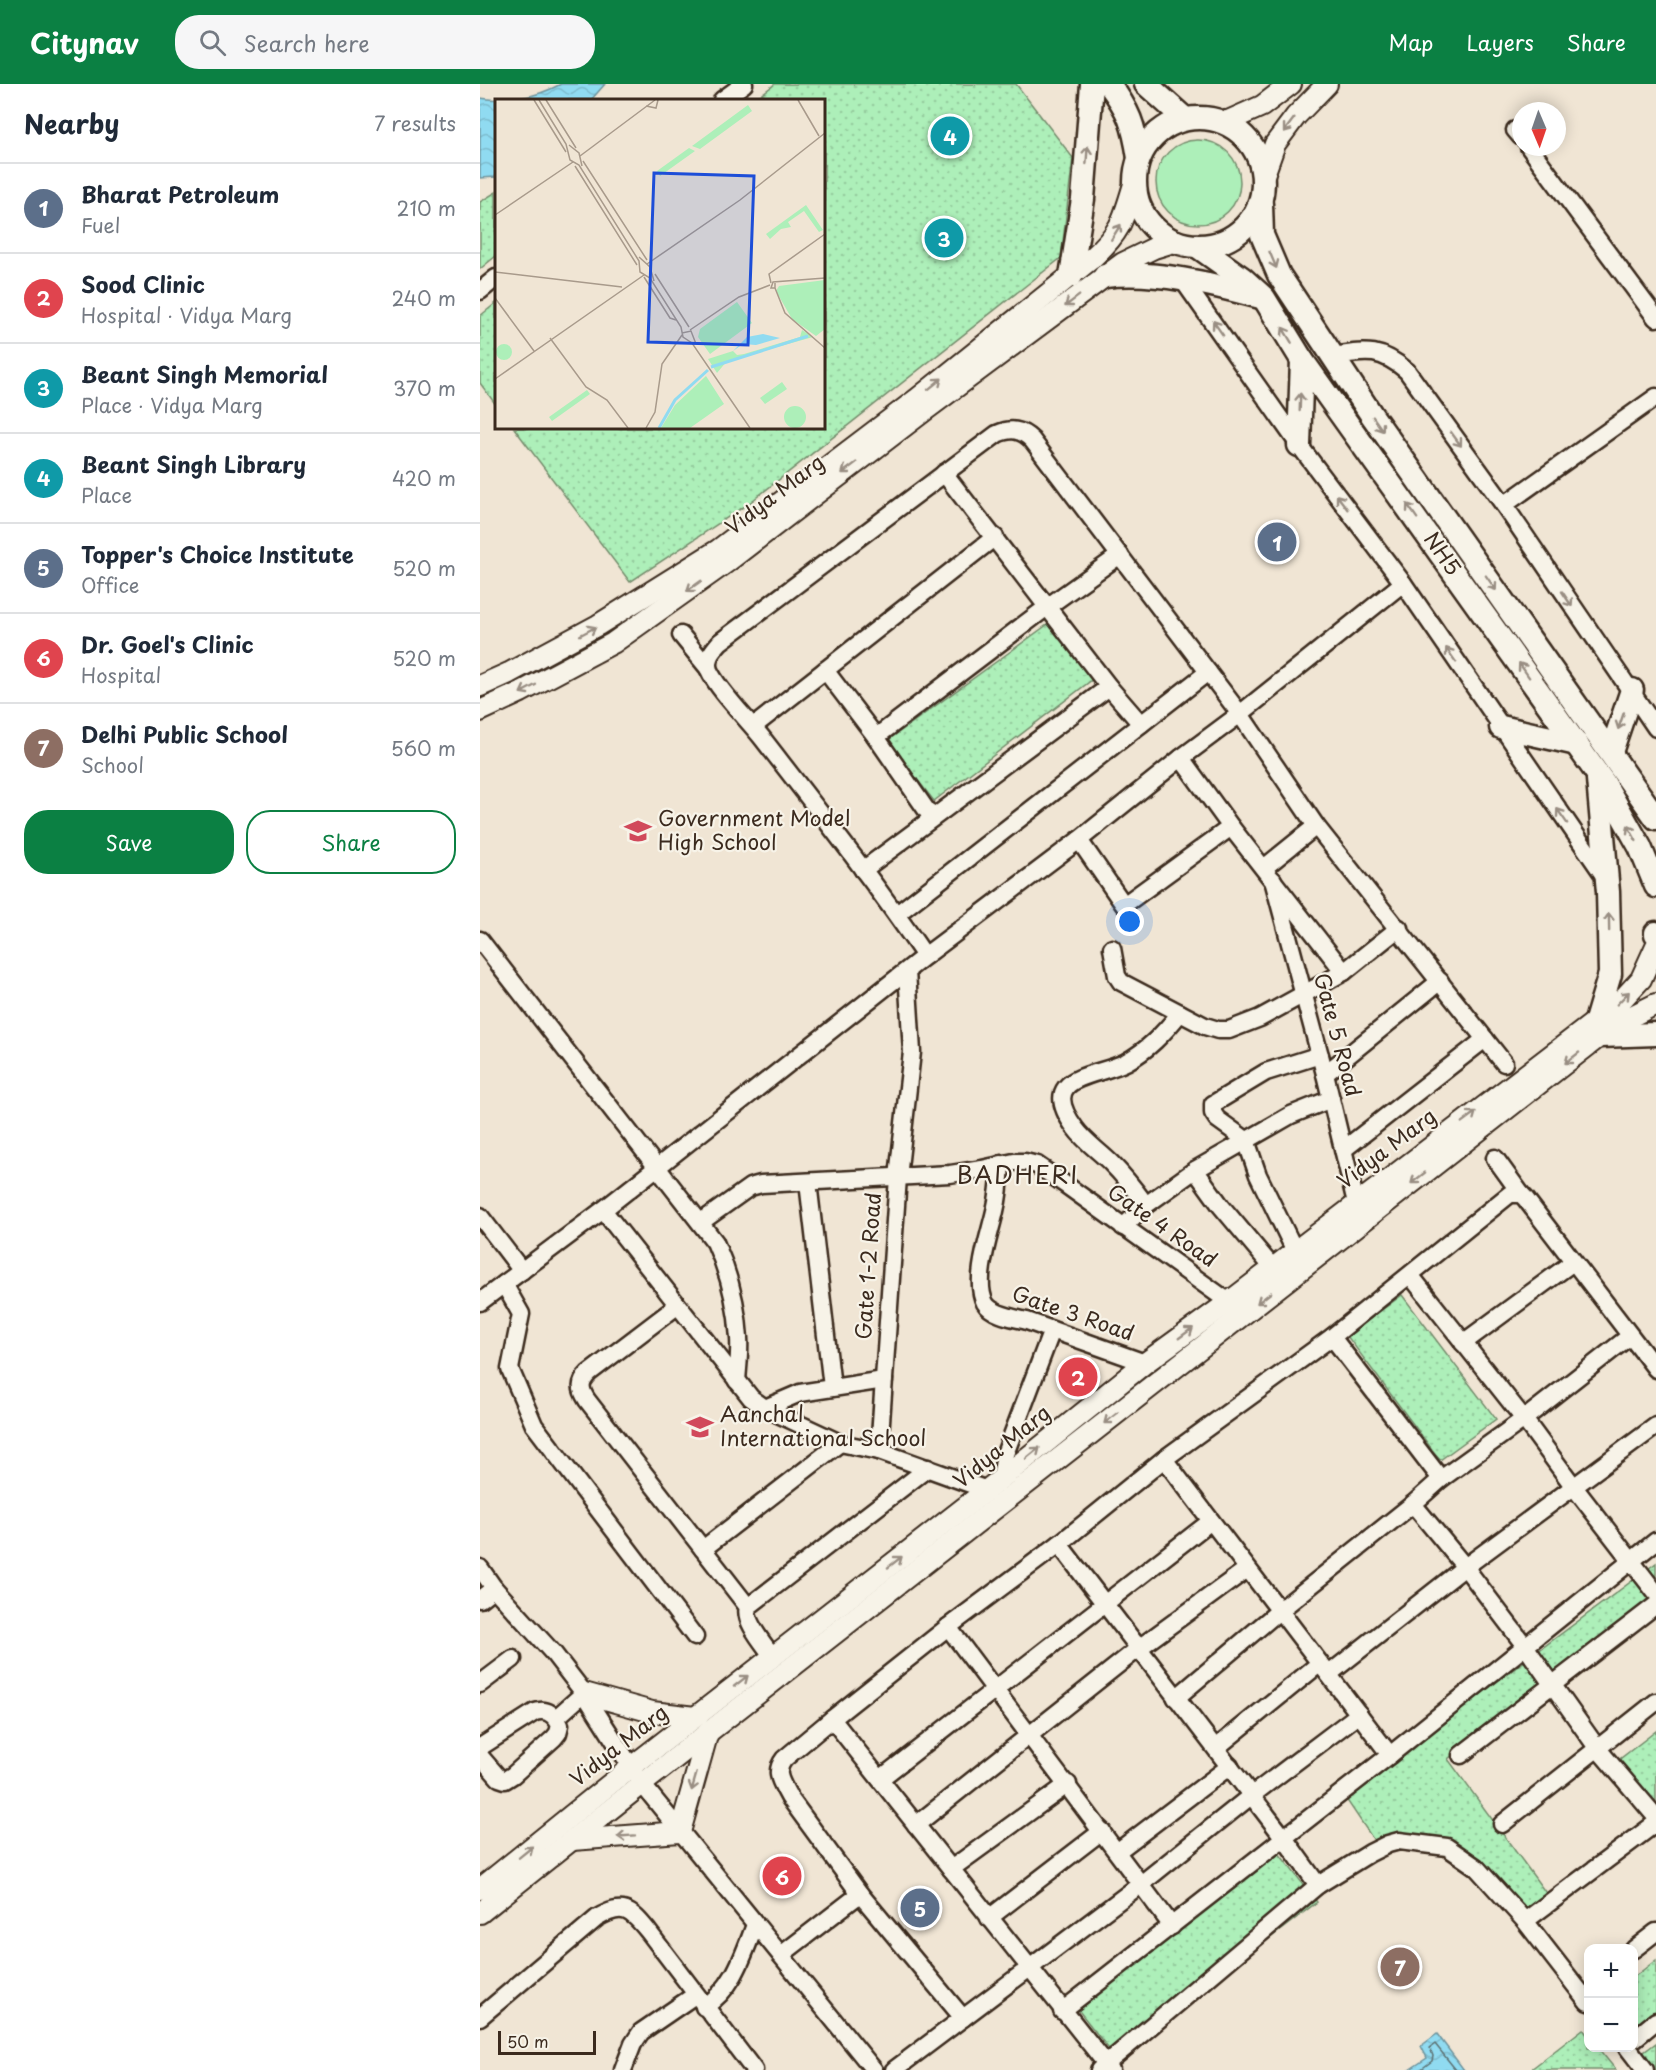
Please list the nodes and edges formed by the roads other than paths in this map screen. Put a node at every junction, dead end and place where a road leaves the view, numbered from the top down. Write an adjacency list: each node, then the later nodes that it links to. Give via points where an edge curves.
1 (744, 84): 7 (street)
2 (1092, 84): 16 (highway, one-way to 2, via 1083,199)
3 (1109, 84): 11 (highway, NH5, via 1124,104)
4 (1146, 84): 8 (highway)
5 (1291, 84): 9 (main road, via 1262,106)
6 (1328, 84): 12 (main road, one-way to 12, via 1275,144)
7 (723, 99)
8 (1185, 119): 9 (highway, NH5); 11 (highway, NH5, via 1150,139)
9 (1226, 122): 12 (highway, NH5, via 1257,153)
10 (1536, 156): 22 (street)
11 (1139, 158): 13 (highway, NH5)
12 (1264, 175): 14 (highway, NH5)
13 (1134, 184): 15 (highway, NH5, via 1143,215 1157,232); 16 (main road, Vidya Marg, one-way to 13, via 1110,242 1123,222)
14 (1261, 204): 15 (highway, NH5, via 1247,226 1217,245); 23 (highway, NH5, one-way to 23, via 1262,235 1280,275)
15 (1187, 244): 17 (main road, Vidya Marg, via 1143,253); 21 (highway, NH5 / NH5, via 1242,278)
16 (1071, 276): 37 (main road, Vidya Marg, one-way to 16, via 598,626 718,550)
17 (1105, 276): 19 (highway); 40 (main road, Vidya Marg, one-way to 40, via 727,562 613,643)
18 (495, 279): 20 (street)
19 (1182, 279): 21 (highway); 26 (street, one-way to 19)
20 (480, 291)
21 (1264, 298): 24 (highway, NH5 / NH5, one-way to 21)
22 (1656, 318)
23 (1333, 356): 28 (street, one-way to 28, via 1377,353 1407,371); 48 (highway, NH5, one-way to 48)
24 (1302, 360): 26 (highway, one-way to 24); 47 (highway, NH5 / NH5, one-way to 24)
25 (1656, 397): 28 (street)
26 (1299, 445): 31 (street, one-way to 26)
27 (944, 473): 29 (street); 30 (street, via 996,434 1009,429 1021,431); 34 (street, via 720,642 711,654)
28 (1504, 505): 39 (street, one-way to 39)
29 (995, 537): 32 (street); 35 (street)
30 (1120, 555): 32 (street); 36 (street)
31 (1403, 583): 41 (street); 44 (street, one-way to 31)
32 (1047, 607): 38 (street); 46 (street)
33 (681, 635): 34 (street)
34 (708, 668): 43 (street)
35 (825, 670): 43 (street); 46 (street)
36 (1208, 672): 41 (street); 42 (street)
37 (480, 686)
38 (1109, 687): 42 (street); 51 (street)
39 (1632, 690): 45 (street); 48 (highway, one-way to 48)
40 (480, 711)
41 (1240, 714): 49 (street); 53 (street)
42 (1141, 724): 60 (street)
43 (754, 726): 56 (street)
44 (1501, 727): 47 (highway); 58 (street, one-way to 44)
45 (1656, 728)
46 (876, 737): 51 (street)
47 (1577, 744): 50 (highway, NH5 / NH5)
48 (1611, 752): 52 (highway, NH5)
49 (1181, 758): 54 (street); 55 (street)
50 (1598, 774): 58 (highway); 59 (highway, NH5 / NH5, one-way to 50, via 1640,847)
51 (932, 818): 56 (street)
52 (1656, 818)
53 (1316, 826): 57 (street); 61 (street)
54 (1231, 827): 55 (street, via 1124,905); 57 (street)
55 (1079, 840): 65 (street)
56 (863, 870): 60 (street)
57 (1268, 874): 67 (street); 69 (street, Gate 5 Road)
58 (1607, 881): 72 (highway, one-way to 58, via 1610,974)
59 (1656, 886)
60 (897, 914): 65 (street)
61 (1399, 928): 67 (street); 68 (street)
62 (480, 940): 83 (street)
63 (1656, 946): 72 (main road, Vidya Marg, one-way to 63, via 1641,979)
64 (1112, 948): 71 (street, via 1121,982)
65 (925, 956): 66 (street)
66 (907, 970): 83 (street); 85 (street, Gate 1-2 Road, via 912,1052)
67 (1344, 972): 69 (street)
68 (1440, 981): 74 (street); 77 (street)
69 (1304, 994): 71 (street, via 1228,1030 1205,1026); 75 (street, Gate 5 Road)
70 (1656, 1004): 72 (main road, Vidya Marg)
71 (1180, 1013): 89 (street, via 1164,1033 1139,1053 1116,1066 1079,1077 1064,1089 1068,1117 1074,1127 1121,1173)
72 (1598, 1029): 73 (highway); 88 (main road, Vidya Marg, one-way to 72); 155 (main road, Vidya Marg, one-way to 155)
73 (1656, 1034)
74 (1485, 1039): 76 (street); 80 (street)
75 (1320, 1055): 77 (street, Gate 5 Road); 79 (street, via 1266,1072 1214,1104 1217,1119)
76 (1504, 1064)
77 (1325, 1074): 78 (street, Gate 5 Road)
78 (1331, 1099): 79 (street); 80 (street, Gate 5 Road)
79 (1246, 1140): 84 (street); 94 (street, via 1258,1176)
80 (1343, 1150): 88 (street, Gate 5 Road)
81 (1495, 1158): 87 (street)
82 (1001, 1164): 85 (street, Gate 4 Road, via 968,1172); 93 (street, Gate 4 Road, via 1037,1165); 103 (street, Gate 3 Road, via 982,1274 986,1303 1007,1316)
83 (659, 1167): 90 (street); 92 (street)
84 (1195, 1170): 89 (street); 96 (street)
85 (898, 1177): 86 (street, Gate 4 Road); 109 (street, Gate 1-2 Road)
86 (808, 1182): 92 (street, Gate 4 Road, via 750,1187); 111 (street)
87 (1521, 1194): 95 (street); 98 (street, via 1510,1194 1492,1206)
88 (1356, 1203): 94 (main road, Vidya Marg)
89 (1146, 1205): 93 (street)
90 (603, 1210): 97 (street); 102 (street)
91 (480, 1216): 97 (street)
92 (701, 1222): 110 (street, via 723,1259 739,1340)
93 (1123, 1227): 101 (street, Gate 4 Road)
94 (1295, 1251): 96 (main road, Vidya Marg)
95 (1573, 1262): 104 (street); 106 (street)
96 (1273, 1268): 101 (main road, Vidya Marg)
97 (522, 1271): 99 (street)
98 (1410, 1275): 105 (street); 106 (street)
99 (504, 1284): 100 (street); 139 (street, via 520,1314 510,1369 534,1425)
100 (480, 1302)
101 (1229, 1302): 107 (main road, Vidya Marg, one-way to 101)
102 (677, 1306): 110 (street); 126 (street, via 589,1373 581,1389)
103 (1052, 1330): 107 (street, Gate 3 Road); 120 (street)
104 (1630, 1336): 108 (street); 113 (street)
105 (1332, 1337): 117 (street); 119 (street)
106 (1463, 1342): 113 (street)
107 (1144, 1363): 120 (main road, Vidya Marg, one-way to 107)
108 (1656, 1370)
109 (884, 1380): 111 (street); 116 (street, Gate 1-2 Road)
110 (737, 1381): 112 (street)
111 (832, 1387): 112 (street, via 800,1393)
112 (765, 1408): 115 (street)
113 (1524, 1419): 119 (street); 121 (street)
114 (1656, 1426): 121 (street)
115 (840, 1443): 116 (street); 126 (street)
116 (879, 1451): 118 (street)
117 (1164, 1459): 123 (street); 125 (street)
118 (928, 1468): 120 (street); 136 (street)
119 (1442, 1479): 122 (street)
120 (994, 1485): 142 (main road, Vidya Marg, one-way to 120)
121 (1574, 1487): 127 (street); 128 (street)
122 (1413, 1504): 128 (street); 137 (street)
123 (1211, 1521): 130 (street); 134 (street)
124 (1656, 1541): 127 (street)
125 (1059, 1544): 134 (street); 138 (street)
126 (703, 1549): 136 (street)
127 (1631, 1561): 132 (street); 140 (street)
128 (1465, 1567): 140 (street); 144 (street)
129 (480, 1568): 131 (street)
130 (1247, 1569): 137 (street); 141 (street)
131 (494, 1588): 133 (street); 148 (street)
132 (1656, 1593)
133 (480, 1599)
134 (1104, 1604): 141 (street); 147 (street)
135 (1656, 1605): 146 (street)
136 (748, 1607): 142 (street, via 748,1620)
137 (1279, 1611): 144 (street); 149 (street)
138 (948, 1627): 147 (street); 154 (street)
139 (695, 1637)
140 (1525, 1646): 146 (street); 160 (street)
141 (1139, 1648): 149 (street); 156 (street)
142 (773, 1657): 152 (main road, Vidya Marg, one-way to 142)
143 (513, 1659): 145 (street)
144 (1324, 1669): 151 (street); 157 (street)
145 (480, 1684)
146 (1552, 1684): 158 (street); 161 (street)
147 (994, 1689): 156 (street); 165 (street)
148 (584, 1693): 152 (main road, via 652,1712); 153 (street); 164 (street)
149 (1176, 1698): 157 (street)
150 (1656, 1702): 158 (street)
151 (1359, 1714): 160 (street); 168 (street)
152 (694, 1717): 164 (main road, Vidya Marg)
153 (556, 1718): 159 (street, via 542,1710 535,1712); 162 (street, via 560,1725 554,1738 505,1780)
154 (832, 1719): 165 (street); 182 (street, via 789,1754 778,1766 778,1773 789,1797)
155 (708, 1732): 166 (main road, Vidya Marg); 174 (main road, one-way to 174)
156 (1030, 1736): 167 (street); 172 (street)
157 (1216, 1748): 163 (street)
158 (1598, 1749): 169 (street); 171 (street)
159 (480, 1750)
160 (1390, 1755): 175 (street)
161 (1461, 1755)
162 (480, 1756)
163 (1230, 1766): 168 (street); 177 (street)
164 (630, 1768): 166 (street); 181 (main road, Vidya Marg, one-way to 164)
165 (880, 1779): 172 (street)
166 (642, 1784): 174 (street); 176 (main road, Vidya Marg)
167 (1068, 1784): 173 (street); 178 (street)
168 (1252, 1795): 175 (street); 179 (street)
169 (1656, 1817)
170 (1656, 1823): 185 (street)
171 (1502, 1824)
172 (916, 1825): 178 (street)
173 (1102, 1831): 177 (street); 184 (street)
174 (680, 1832): 176 (main road, one-way to 176); 186 (street)
175 (1284, 1838): 180 (street); 187 (street)
176 (572, 1840): 183 (main road, Vidya Marg)
177 (1118, 1851): 179 (street)
178 (951, 1869): 184 (street)
179 (1141, 1884): 187 (street); 191 (street)
180 (1318, 1885): 185 (street, via 1388,1844 1399,1841 1447,1847 1476,1867); 200 (street)
181 (480, 1889)
182 (860, 1894): 190 (street); 196 (street)
183 (480, 1913)
184 (989, 1918): 191 (street)
185 (1526, 1921): 192 (street)
186 (755, 1925): 190 (street); 193 (street, via 737,1971 715,2001)
187 (1172, 1926): 194 (street)
188 (1656, 1932): 189 (street)
189 (1638, 1946)
190 (782, 1955): 203 (street)
191 (1028, 1967): 194 (street); 196 (street)
192 (1583, 1985)
193 (700, 2001): 195 (street, via 636,1917 616,1909 597,1918); 201 (street, via 641,2032); 202 (street)
194 (1062, 2011): 200 (street)
195 (480, 2016)
196 (963, 2018): 204 (street)
197 (1656, 2021): 198 (street)
198 (1638, 2036)
199 (1631, 2052): 205 (street)
200 (1105, 2068)
201 (623, 2070)
202 (754, 2070)
203 (874, 2070)
204 (894, 2070)
205 (1645, 2070)

